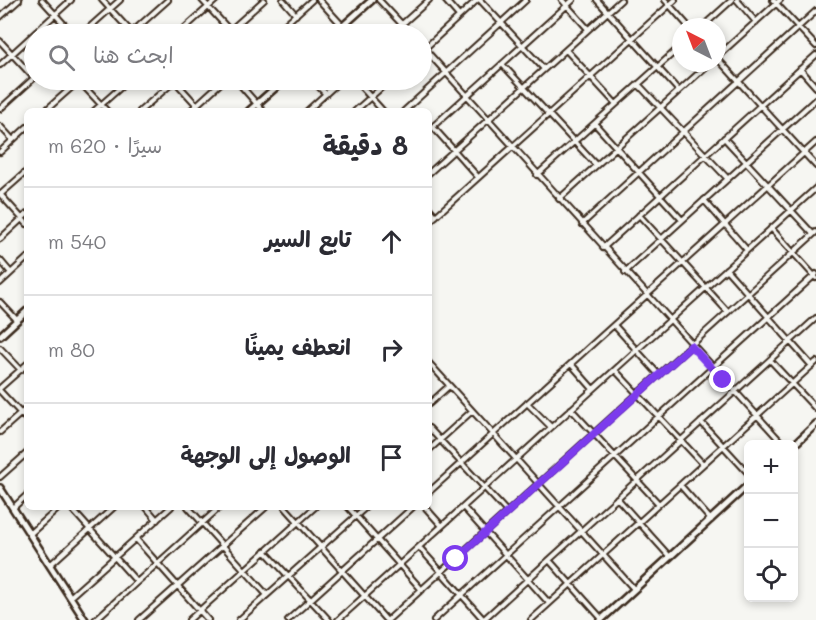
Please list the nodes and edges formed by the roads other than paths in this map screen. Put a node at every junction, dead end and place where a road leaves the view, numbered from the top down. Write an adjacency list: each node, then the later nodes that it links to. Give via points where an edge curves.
1 (6, 0): 30 (street)
2 (19, 0): 30 (street)
3 (42, 0): 36 (street)
4 (71, 0): 36 (street)
5 (102, 0): 33 (street)
6 (120, 0): 33 (street)
7 (168, 0): 48 (street)
8 (202, 0): 32 (street)
9 (216, 0): 32 (street)
10 (264, 0): 51 (street)
11 (283, 0): 37 (street)
12 (312, 0): 37 (street)
13 (319, 0): 53 (street)
14 (372, 0): 54 (street)
15 (379, 0): 55 (street)
16 (429, 0): 56 (street)
17 (445, 0): 38 (street)
18 (479, 0): 38 (street); 43 (street)
19 (526, 0): 43 (street)
20 (562, 0): 31 (street)
21 (573, 0): 31 (street)
22 (597, 0): 35 (street)
23 (621, 0): 35 (street)
24 (664, 0): 29 (street)
25 (675, 0): 29 (street)
26 (732, 0): 41 (street)
27 (737, 0): 42 (street)
28 (777, 1): 42 (street); 57 (street)
29 (669, 5): 40 (street); 59 (street)
30 (12, 6): 39 (street)
31 (567, 6): 58 (street); 63 (street)
32 (208, 7): 49 (street); 50 (street)
33 (110, 9): 46 (street); 47 (street)
34 (816, 11): 57 (street)
35 (608, 12): 58 (street); 59 (street)
36 (55, 15): 44 (street); 45 (street)
37 (296, 15): 52 (street)
38 (459, 16): 60 (street)
39 (0, 17)
40 (681, 18)
41 (712, 18)
42 (756, 22): 65 (street)
43 (501, 23): 63 (street); 79 (street)
44 (45, 24)
45 (64, 24)
46 (93, 24)
47 (123, 24)
48 (143, 24)
49 (189, 24)
50 (223, 24)
51 (240, 24)
52 (286, 24)
53 (339, 24)
54 (345, 24)
55 (401, 24)
56 (403, 24)
57 (798, 27): 64 (street); 81 (street)
58 (588, 29): 66 (street)
59 (633, 38): 73 (street); 80 (street)
60 (432, 39)
61 (0, 40): 67 (street)
62 (24, 43): 67 (street)
63 (522, 46): 71 (street); 76 (street)
64 (816, 46)
65 (726, 49)
66 (566, 50): 76 (street); 80 (street)
67 (12, 54): 72 (street); 74 (street)
68 (672, 54): 73 (street)
69 (816, 55): 77 (street)
70 (432, 58): 79 (street)
71 (502, 64): 86 (street); 102 (street)
72 (0, 65)
73 (658, 66): 82 (street); 100 (street)
74 (24, 67)
75 (726, 67): 81 (street)
76 (544, 69): 86 (street)
77 (800, 69): 85 (street); 109 (street)
78 (700, 72): 100 (street)
79 (446, 73): 83 (street); 102 (street)
80 (590, 76): 107 (street); 124 (street)
81 (739, 81): 109 (street); 132 (street)
82 (638, 84): 107 (street); 122 (street)
83 (432, 86)
84 (24, 87): 123 (street)
85 (816, 87)
86 (523, 88): 124 (street); 125 (street)
87 (69, 90): 110 (street)
88 (89, 90): 105 (street)
89 (117, 90): 105 (street)
90 (164, 90): 113 (street)
91 (183, 90): 108 (street)
92 (213, 90): 108 (street)
93 (245, 90): 106 (street)
94 (273, 90): 106 (street)
95 (322, 90): 101 (street)
96 (330, 90): 101 (street)
97 (364, 90): 103 (street)
98 (378, 90): 103 (street)
99 (427, 90): 121 (street)
100 (679, 91): 122 (street)
101 (326, 94): 118 (street)
102 (466, 96): 125 (street); 128 (street)
103 (370, 97): 119 (street); 120 (street)
104 (816, 99): 129 (street)
105 (101, 104): 111 (street); 112 (street)
106 (257, 104): 116 (street); 117 (street)
107 (616, 104): 126 (street)
108 (196, 105): 114 (street); 115 (street)
109 (761, 105): 129 (street); 133 (street)
110 (48, 108)
111 (97, 108)
112 (104, 108)
113 (143, 108)
114 (193, 108)
115 (198, 108)
116 (252, 108)
117 (260, 108)
118 (310, 108)
119 (358, 108)
120 (380, 108)
121 (407, 108)
122 (660, 108): 132 (street); 138 (street)
123 (0, 109)
124 (549, 114): 135 (street); 137 (street)
125 (488, 120): 137 (street); 139 (street)
126 (595, 124): 135 (street); 138 (street)
127 (0, 126): 134 (street)
128 (432, 128)
129 (782, 129): 141 (street); 143 (street)
130 (432, 130): 139 (street)
131 (24, 131): 134 (street)
132 (683, 132): 142 (street); 148 (street)
133 (724, 138): 142 (street); 143 (street)
134 (13, 140): 140 (street)
135 (575, 142): 144 (street); 150 (street)
136 (816, 142): 141 (street)
137 (512, 147): 150 (street); 151 (street)
138 (616, 147): 144 (street); 148 (street)
139 (453, 151): 147 (street); 151 (street)
140 (0, 152)
141 (804, 153): 146 (street); 153 (street)
142 (706, 155): 152 (street); 156 (street)
143 (745, 163): 152 (street); 153 (street)
144 (597, 165): 157 (street)
145 (432, 166): 147 (street)
146 (816, 166)
147 (434, 168)
148 (639, 172): 156 (street); 166 (street)
149 (24, 174): 155 (street)
150 (537, 175): 157 (street)
151 (478, 177): 162 (street)
152 (728, 179): 158 (street)
153 (768, 186): 160 (street); 167 (street)
154 (816, 188): 160 (street)
155 (0, 194): 163 (street)
156 (660, 196): 161 (street); 165 (street)
157 (559, 199): 166 (street)
158 (704, 201): 165 (street); 167 (street)
159 (432, 211): 162 (street)
160 (790, 211): 168 (street); 169 (street)
161 (639, 215): 171 (street); 172 (street)
162 (436, 216): 164 (street)
163 (22, 219): 170 (street)
164 (432, 219)
165 (682, 220): 171 (street)
166 (582, 224): 172 (street)
167 (725, 225): 173 (street); 177 (street)
168 (771, 228): 173 (street); 174 (street)
169 (815, 233): 174 (street)
170 (0, 239)
171 (661, 239): 177 (street); 179 (street)
172 (603, 248): 179 (street)
173 (747, 250): 178 (street)
174 (794, 253): 181 (street); 184 (street)
175 (0, 260): 180 (street)
176 (24, 261): 180 (street)
177 (683, 263): 183 (street); 185 (street)
178 (726, 269): 183 (street); 184 (street)
179 (625, 272): 185 (street)
180 (11, 273): 182 (street)
181 (815, 276): 189 (street)
182 (0, 283)
183 (706, 288): 187 (street); 192 (street)
184 (747, 295): 187 (street); 189 (street)
185 (646, 296): 192 (street); 193 (street)
186 (0, 302): 191 (street)
187 (728, 312): 196 (street)
188 (24, 314): 191 (street)
189 (768, 318): 195 (street); 204 (street)
190 (816, 318): 195 (street)
191 (17, 320): 194 (street)
192 (669, 321): 196 (street); 198 (street)
193 (614, 325): 198 (street); 200 (street)
194 (0, 336)
195 (791, 341): 199 (street); 201 (street)
196 (691, 346): 204 (street); 207 (street)
197 (0, 348): 205 (street)
198 (636, 350): 206 (street); 207 (street)
199 (770, 360): 208 (street); 212 (street)
200 (571, 364): 210 (street); 215 (street)
201 (814, 364): 208 (street)
202 (432, 366): 209 (street)
203 (24, 367): 205 (street)
204 (712, 368): 212 (street); 223 (street)
205 (21, 370): 211 (street)
206 (615, 370): 210 (street); 213 (street)
207 (659, 375): 213 (street)
208 (792, 384): 217 (street); 221 (street)
209 (449, 386): 214 (street); 219 (street)
210 (593, 389): 216 (street)
211 (0, 390): 220 (street)
212 (735, 392): 221 (street); 224 (street)
213 (637, 394): 223 (street); 229 (street)
214 (432, 401)
215 (527, 404): 226 (street); 230 (street)
216 (571, 409): 226 (street); 229 (street)
217 (816, 409)
218 (24, 411): 220 (street)
219 (472, 411): 230 (street); 231 (street)
220 (21, 414): 222 (street); 228 (street)
221 (756, 416): 232 (street); 235 (street)
222 (24, 417)
223 (658, 417): 233 (street); 238 (street)
224 (701, 422): 233 (street); 235 (street)
225 (816, 424): 234 (street)
226 (551, 427): 239 (street)
227 (432, 431): 231 (street)
228 (0, 432)
229 (594, 434): 238 (street); 245 (street)
230 (493, 435): 239 (street); 240 (street)
231 (440, 440): 236 (street); 240 (street)
232 (779, 440)
233 (681, 441): 241 (street); 244 (street)
234 (798, 441)
235 (723, 446): 241 (street); 242 (street)
236 (432, 447)
237 (24, 456): 243 (street)
238 (615, 456): 244 (street); 255 (street)
239 (516, 460): 245 (street); 248 (street)
240 (462, 463): 248 (street); 249 (street)
241 (703, 464): 246 (street)
242 (744, 469)
243 (0, 477)
244 (637, 481): 252 (street); 253 (street)
245 (538, 484): 255 (street); 271 (street)
246 (680, 485): 253 (street); 274 (street)
247 (0, 488): 256 (street)
248 (484, 488): 254 (street); 271 (street)
249 (432, 489)
250 (744, 490): 274 (street)
251 (24, 498): 256 (street)
252 (617, 498): 277 (street); 280 (street)
253 (659, 504): 277 (street)
254 (463, 507): 278 (street); 281 (street)
255 (558, 507): 280 (street); 290 (street)
256 (13, 508): 282 (street)
257 (57, 510): 282 (street)
258 (73, 510): 279 (street)
259 (111, 510): 279 (street)
260 (149, 510): 273 (street)
261 (168, 510): 273 (street)
262 (191, 510): 276 (street)
263 (217, 510): 276 (street)
264 (263, 510): 285 (street)
265 (288, 510): 275 (street)
266 (312, 510): 275 (street)
267 (351, 510): 272 (street)
268 (362, 510): 272 (street)
269 (410, 510): 284 (street)
270 (428, 510): 278 (street)
271 (507, 512): 281 (street)
272 (356, 515): 284 (street); 286 (street)
273 (157, 520): 283 (street)
274 (711, 520): 292 (street)
275 (299, 522): 286 (street); 288 (street)
276 (202, 523): 285 (street); 294 (street)
277 (638, 523): 289 (street); 292 (street)
278 (442, 526): 287 (street)
279 (89, 529): 291 (street); 295 (street)
280 (581, 531): 289 (street); 293 (street)
281 (486, 532): 290 (street); 299 (street)
282 (30, 534): 295 (street)
283 (136, 539): 291 (street); 294 (street)
284 (377, 539): 296 (street); 298 (street)
285 (223, 545): 297 (street); 304 (street)
286 (321, 546): 298 (street); 300 (street)
287 (419, 547): 296 (street); 299 (street)
288 (265, 551): 297 (street); 300 (street)
289 (603, 554): 303 (street); 305 (street)
290 (506, 555): 301 (street); 308 (street)
291 (115, 557): 302 (street); 310 (street)
292 (670, 557): 305 (street)
293 (549, 560): 301 (street); 303 (street)
294 (158, 563): 302 (street); 304 (street)
295 (50, 565): 310 (street)
296 (399, 565): 306 (street); 309 (street)
297 (245, 569): 307 (street); 313 (street)
298 (342, 571): 309 (street); 311 (street)
299 (441, 572): 306 (street); 308 (street)
300 (288, 576): 307 (street); 311 (street)
301 (528, 579): 312 (street); 328 (street)
302 (137, 582): 317 (street)
303 (571, 584): 312 (street); 315 (street)
304 (178, 586): 313 (street); 318 (street)
305 (634, 589): 315 (street)
306 (422, 590): 326 (street)
307 (267, 595): 314 (street)
308 (461, 595): 327 (street); 328 (street)
309 (365, 596): 325 (street); 326 (street)
310 (70, 597): 316 (street)
311 (310, 600): 323 (street); 324 (street)
312 (549, 603): 329 (street)
313 (200, 610): 319 (street); 320 (street)
314 (244, 616): 321 (street); 322 (street)
315 (602, 619)
316 (85, 620)
317 (95, 620)
318 (139, 620)
319 (189, 620)
320 (208, 620)
321 (239, 620)
322 (248, 620)
323 (288, 620)
324 (329, 620)
325 (338, 620)
326 (387, 620)
327 (434, 620)
328 (483, 620)
329 (531, 620)

